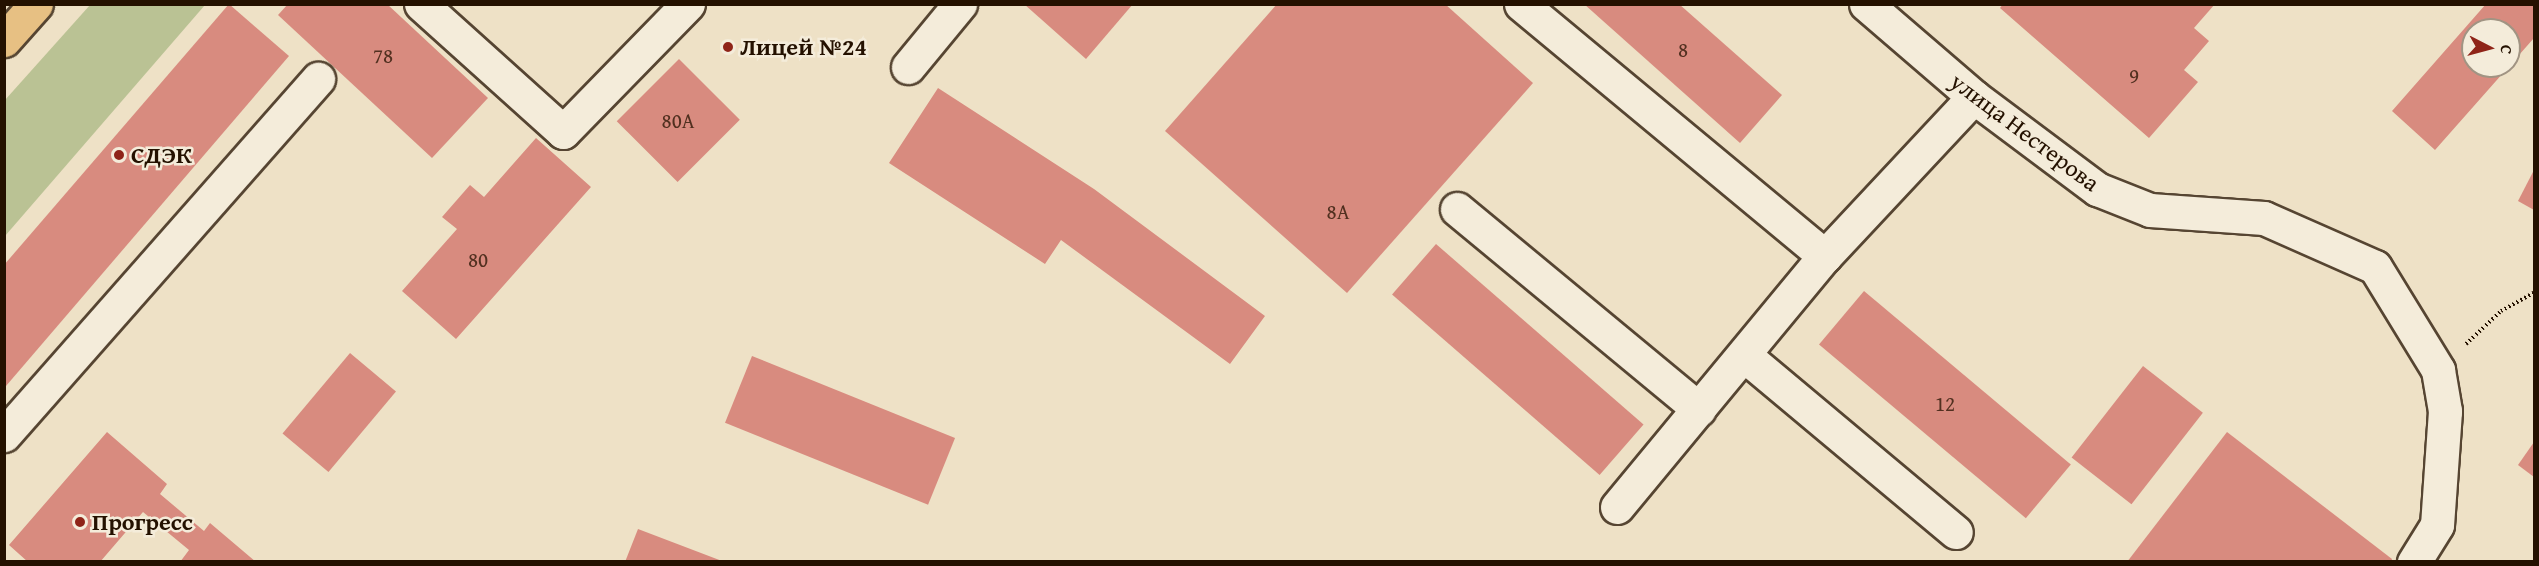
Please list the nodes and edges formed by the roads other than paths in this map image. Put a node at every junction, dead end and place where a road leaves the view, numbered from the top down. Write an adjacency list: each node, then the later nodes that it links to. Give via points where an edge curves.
1 (36, 4): 7 (main road)
2 (421, 4): 3 (street, via 563,132)
3 (688, 4)
4 (960, 4): 8 (street)
5 (1521, 4): 12 (street)
6 (1866, 4): 10 (street, улица Нестерова)
7 (4, 40)
8 (908, 67)
9 (318, 79): 15 (street)
10 (1974, 97): 12 (street); 18 (street, улица Нестерова, via 2097,189 2150,210 2264,218 2375,267 2438,370 2445,411 2437,525)
11 (1457, 209): 14 (street)
12 (1825, 256): 13 (street)
13 (1744, 355): 14 (street); 17 (street)
14 (1699, 409): 16 (street)
15 (4, 435)
16 (1617, 507)
17 (1956, 532)
18 (2414, 561)

